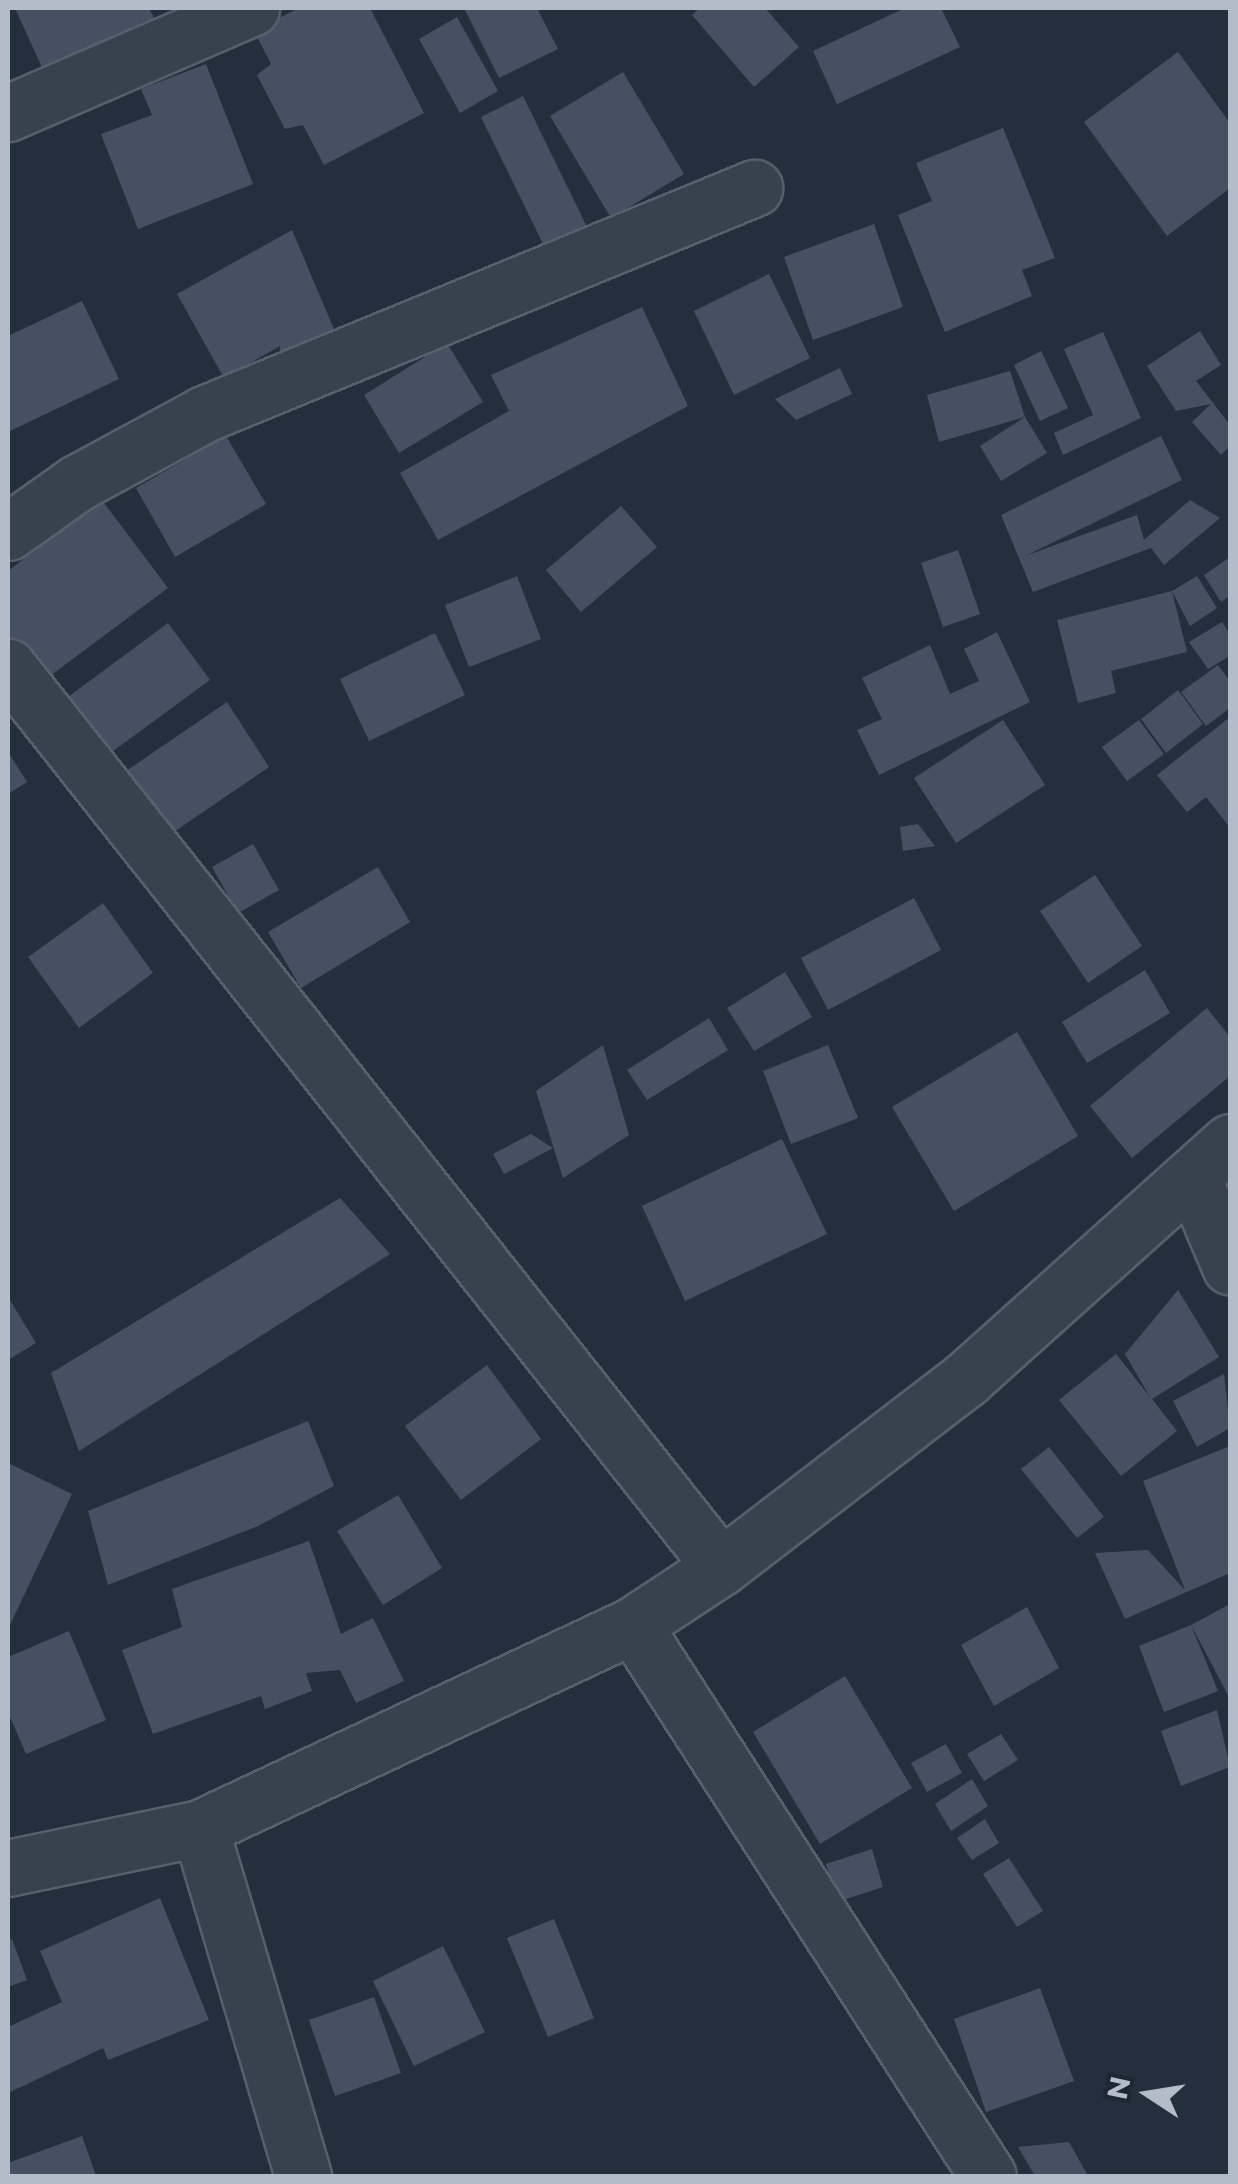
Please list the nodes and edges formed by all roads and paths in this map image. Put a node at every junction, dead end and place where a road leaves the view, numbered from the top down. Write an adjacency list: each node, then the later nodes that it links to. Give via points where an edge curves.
1 (251, 8): 2 (street)
2 (8, 113)
3 (754, 188): 4 (street, via 204,414 77,482)
4 (8, 532)
5 (8, 667): 8 (street)
6 (1212, 1160): 7 (street); 8 (street, via 967,1378)
7 (1230, 1266)
8 (721, 1567): 9 (street)
9 (633, 1625): 10 (street); 13 (street)
10 (200, 1828): 11 (street); 12 (street)
11 (8, 1868)
12 (303, 2176)
13 (988, 2176)

